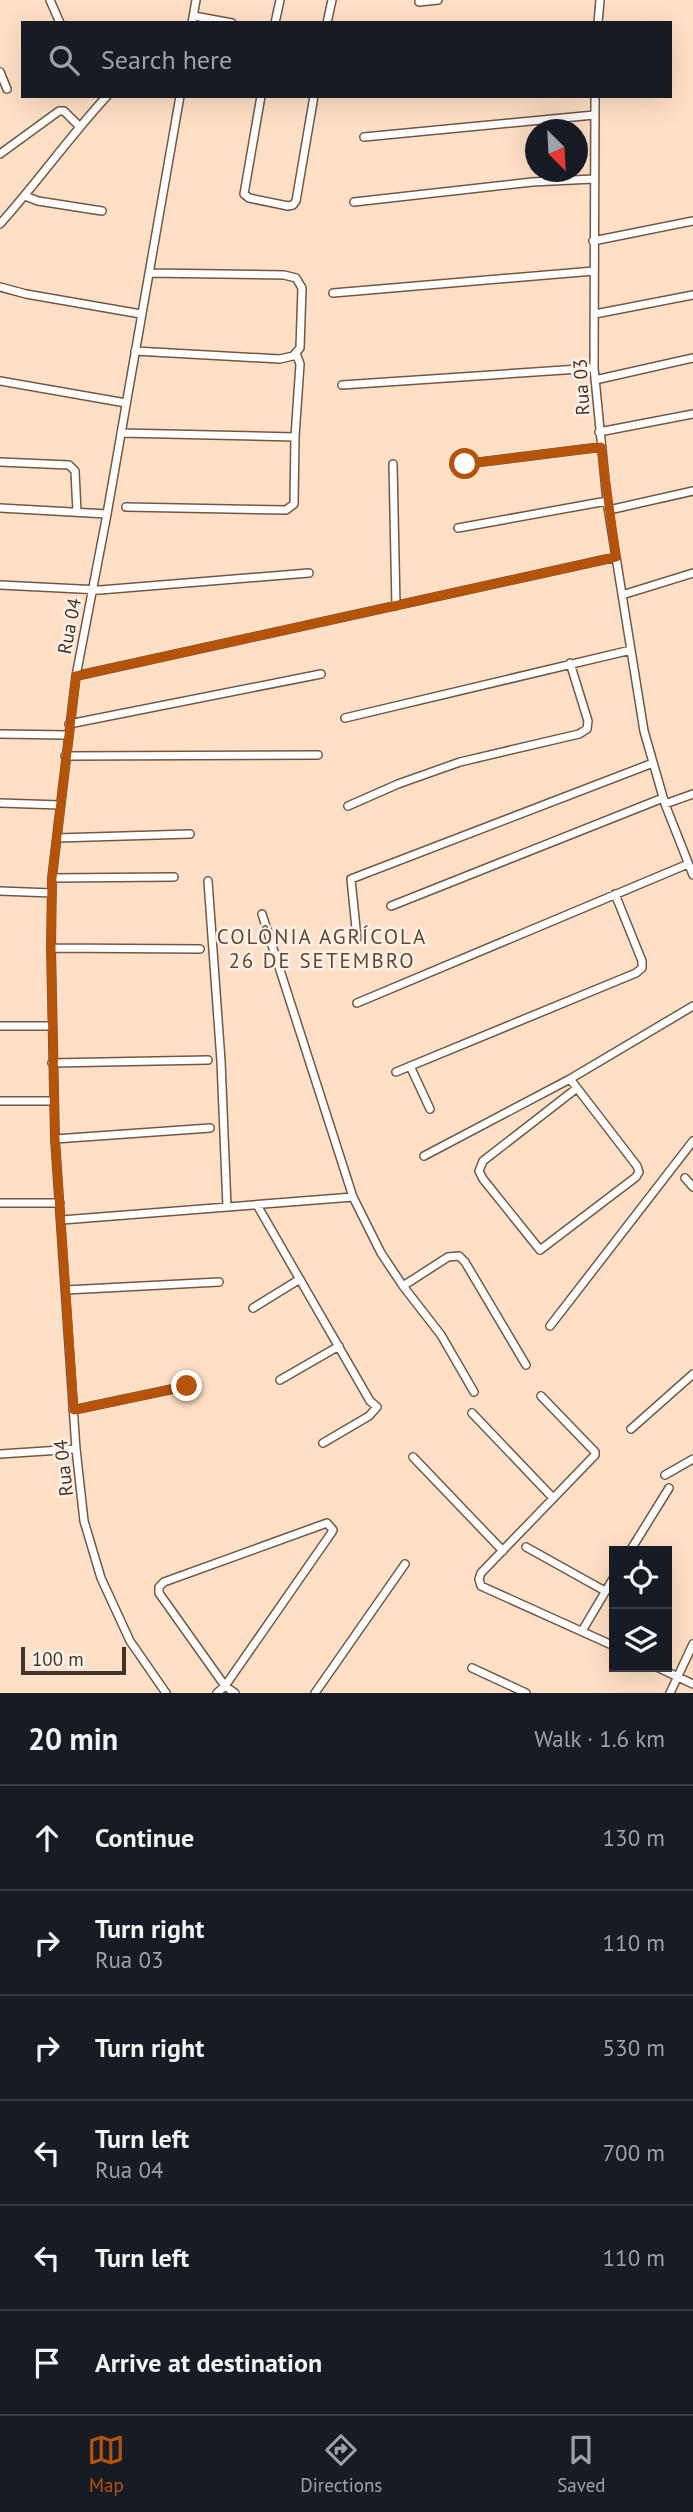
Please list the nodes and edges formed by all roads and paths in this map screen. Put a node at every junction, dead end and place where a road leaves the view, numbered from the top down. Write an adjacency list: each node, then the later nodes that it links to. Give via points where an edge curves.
1 (50, 0): 9 (street)
2 (196, 0): 8 (street)
3 (279, 0): 10 (street)
4 (332, 0): 11 (street)
5 (438, 0): 7 (street)
6 (600, 0): 12 (street)
7 (419, 2)
8 (191, 20)
9 (59, 21)
10 (275, 21)
11 (327, 21)
12 (598, 21)
13 (0, 72): 14 (street)
14 (7, 89)
15 (105, 98): 21 (street)
16 (180, 98): 32 (street, Rua 04)
17 (261, 98): 18 (street, via 244,194 288,206 296,201)
18 (314, 98)
19 (595, 98): 20 (street, Rua 03)
20 (594, 116): 22 (street); 24 (street, Rua 03)
21 (79, 126): 23 (street, via 59,111); 25 (street)
22 (364, 137)
23 (0, 154)
24 (593, 179): 26 (street); 30 (street, Rua 03)
25 (25, 196): 27 (street); 29 (street)
26 (354, 202)
27 (102, 211)
28 (693, 221): 30 (street)
29 (0, 224)
30 (593, 241): 31 (street, Rua 03)
31 (594, 271): 34 (street); 37 (street, Rua 03)
32 (149, 273): 36 (street, Rua 04); 39 (street, via 296,278 302,288 300,348)
33 (0, 288): 36 (street)
34 (333, 293)
35 (693, 295): 37 (street)
36 (141, 314): 38 (street, Rua 04)
37 (595, 314): 41 (street, Rua 03)
38 (135, 351): 39 (street, via 280,359); 45 (street, Rua 04)
39 (296, 353): 49 (street, via 300,363)
40 (693, 358): 42 (street)
41 (594, 368): 42 (street, Rua 03); 44 (street)
42 (595, 380): 47 (street, Rua 03)
43 (0, 381): 45 (street)
44 (342, 385)
45 (126, 403): 48 (street, Rua 04)
46 (693, 414): 47 (street)
47 (599, 432): 50 (street, Rua 03)
48 (121, 433): 49 (street); 60 (street, Rua 04)
49 (295, 437): 57 (street, via 291,508)
50 (601, 447): 53 (street); 55 (street, Rua 03)
51 (0, 463): 59 (street, via 69,465 75,471)
52 (393, 464): 68 (street)
53 (465, 464)
54 (693, 491): 58 (street)
55 (607, 501): 58 (street, Rua 03); 61 (street)
56 (0, 508): 59 (street)
57 (126, 508)
58 (609, 510): 62 (street, Rua 03)
59 (77, 512): 60 (street)
60 (107, 514): 66 (street, Rua 04)
61 (458, 528)
62 (616, 557): 67 (street, Rua 03); 68 (street)
63 (309, 573): 66 (street)
64 (693, 573): 67 (street)
65 (0, 585): 66 (street)
66 (92, 590): 72 (street, Rua 04)
67 (622, 595): 69 (street, Rua 03)
68 (396, 606): 72 (street)
69 (631, 650): 70 (street); 79 (street, Rua 03)
70 (570, 663): 73 (street); 84 (street, via 587,729 460,762)
71 (321, 674): 74 (street)
72 (76, 676): 74 (street, Rua 04)
73 (345, 718)
74 (69, 724): 76 (street, Rua 04)
75 (0, 734): 76 (street)
76 (67, 736): 78 (street, Rua 04)
77 (318, 755): 78 (street)
78 (65, 756): 83 (street, Rua 04)
79 (653, 763): 81 (street, Rua 03); 97 (street, via 351,879)
80 (693, 794): 81 (street)
81 (664, 801): 87 (street, Rua 03); 95 (street)
82 (0, 803): 83 (street)
83 (60, 804): 86 (street, Rua 04)
84 (348, 806)
85 (190, 834): 86 (street)
86 (57, 838): 90 (street, Rua 04)
87 (688, 863): 88 (street, Rua 03); 94 (street)
88 (693, 875)
89 (174, 877): 90 (street)
90 (52, 878): 93 (street, Rua 04)
91 (208, 881): 123 (street)
92 (0, 891): 93 (street)
93 (52, 893): 98 (street, Rua 04)
94 (615, 894): 100 (street); 106 (street, via 642,968)
95 (391, 906)
96 (262, 914): 119 (street)
97 (357, 938)
98 (51, 948): 99 (street); 103 (street, Rua 04)
99 (200, 949)
100 (356, 1003)
101 (693, 1006): 108 (street)
102 (0, 1026): 103 (street)
103 (52, 1027): 105 (street, Rua 04)
104 (208, 1060): 105 (street)
105 (52, 1063): 111 (street, Rua 04)
106 (410, 1066): 107 (street); 112 (street)
107 (396, 1072)
108 (570, 1079): 109 (street); 116 (street)
109 (577, 1088): 109 (street, via 639,1172 540,1250 479,1171 483,1161)
110 (0, 1101): 111 (street)
111 (53, 1101): 114 (street, Rua 04)
112 (430, 1109)
113 (210, 1128): 114 (street)
114 (55, 1139): 121 (street, Rua 04)
115 (693, 1141): 130 (street)
116 (424, 1156)
117 (685, 1178): 118 (street)
118 (693, 1188)
119 (353, 1198): 122 (street); 127 (street)
120 (0, 1202): 121 (street)
121 (60, 1203): 124 (street, Rua 04)
122 (257, 1205): 123 (street); 125 (street)
123 (228, 1207): 124 (street)
124 (62, 1220): 128 (street, Rua 04)
125 (300, 1279): 129 (street); 131 (street)
126 (219, 1282): 128 (street)
127 (403, 1286): 132 (street, via 448,1257 459,1256); 136 (street, via 441,1335)
128 (66, 1290): 138 (street, Rua 04)
129 (253, 1308)
130 (550, 1326)
131 (339, 1346): 134 (street); 141 (street, via 377,1407)
132 (526, 1365)
133 (693, 1374): 140 (street)
134 (280, 1380)
135 (187, 1386): 138 (street)
136 (474, 1392)
137 (541, 1396): 148 (street, via 595,1452)
138 (74, 1410): 142 (street, Rua 04)
139 (472, 1413): 148 (street)
140 (631, 1429)
141 (323, 1443)
142 (76, 1449): 143 (street); 163 (street, Rua 04, via 84,1521 101,1578 131,1641)
143 (0, 1454)
144 (413, 1457): 151 (street)
145 (693, 1459): 146 (street)
146 (665, 1475)
147 (669, 1488): 149 (street)
148 (553, 1498): 151 (street)
149 (633, 1546)
150 (526, 1547): 154 (street)
151 (503, 1551): 155 (street, via 481,1573 481,1586)
152 (405, 1564): 166 (street)
153 (609, 1586): 154 (street)
154 (606, 1591): 155 (street)
155 (582, 1631): 156 (street)
156 (609, 1644)
157 (693, 1644): 160 (street)
158 (472, 1668): 167 (street)
159 (668, 1672): 160 (street)
160 (677, 1676): 161 (street); 168 (street)
161 (693, 1684)
162 (225, 1686): 162 (street, via 332,1532 327,1523 159,1587); 164 (street); 165 (street)
163 (166, 1693)
164 (217, 1693)
165 (235, 1693)
166 (315, 1693)
167 (526, 1693)
168 (670, 1693)

